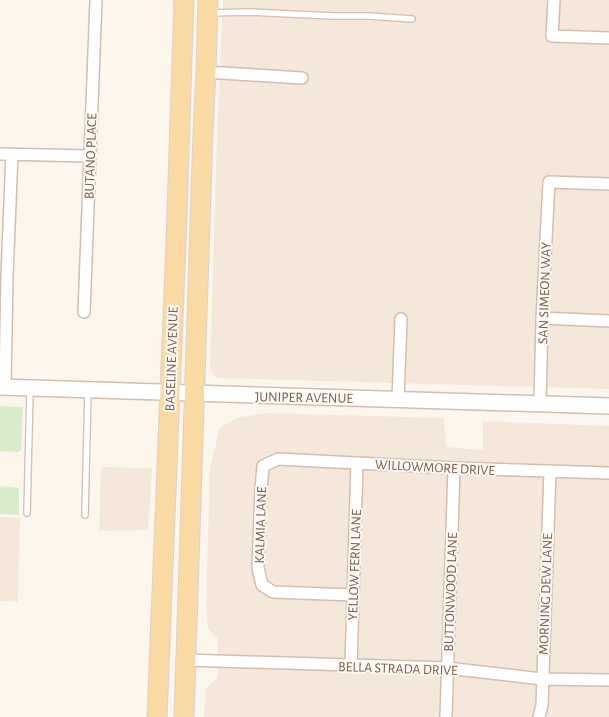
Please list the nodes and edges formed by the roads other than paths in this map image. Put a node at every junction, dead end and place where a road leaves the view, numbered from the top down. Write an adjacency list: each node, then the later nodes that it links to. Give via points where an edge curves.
1 (96, 0): 11 (street, BUTANO PLACE)
2 (184, 0): 21 (main road, BASELINE AVENUE)
3 (554, 0): 6 (street, via 552,36)
4 (208, 7): 5 (lane, via 250,12); 7 (main road, BASELINE AVENUE)
5 (412, 19)
6 (609, 38)
7 (206, 72): 8 (street); 22 (main road, BASELINE AVENUE)
8 (302, 78)
9 (0, 154): 10 (street)
10 (12, 154): 11 (street); 13 (street)
11 (90, 156): 14 (street, BUTANO PLACE)
12 (609, 184): 15 (street, SAN SIMEON WAY, via 549,182)
13 (4, 274): 18 (street)
14 (84, 312)
15 (542, 318): 17 (street); 24 (street, SAN SIMEON WAY)
16 (401, 319): 23 (street)
17 (609, 321)
18 (3, 387): 19 (street, JUNIPER AVENUE)
19 (30, 388): 20 (street, JUNIPER AVENUE); 31 (lane)
20 (88, 390): 21 (street, JUNIPER AVENUE); 32 (lane)
21 (170, 393): 22 (street, JUNIPER AVENUE); 39 (main road, BASELINE AVENUE)
22 (195, 394): 23 (street, JUNIPER AVENUE); 34 (main road, BASELINE AVENUE)
23 (398, 399): 24 (street, JUNIPER AVENUE)
24 (540, 404): 25 (street, JUNIPER AVENUE)
25 (609, 406)
26 (357, 463): 27 (street, WILLOWMORE DRIVE, via 278,459); 28 (street, WILLOWMORE DRIVE); 33 (street, YELLOW FERN LANE)
27 (263, 466): 33 (street, KALMIA LANE, via 258,568 262,585 273,592)
28 (454, 468): 29 (street, WILLOWMORE DRIVE); 36 (street, BUTTONWOOD LANE)
29 (550, 471): 30 (street, WILLOWMORE DRIVE); 37 (street, MORNING DEW LANE)
30 (609, 473)
31 (27, 513)
32 (85, 515)
33 (353, 595): 35 (street, YELLOW FERN LANE)
34 (186, 660): 35 (street, BELLA STRADA DRIVE); 40 (main road, BASELINE AVENUE)
35 (351, 666): 36 (street, BELLA STRADA DRIVE)
36 (447, 668): 37 (street, BELLA STRADA DRIVE); 41 (street, BUTTONWOOD LANE)
37 (542, 679): 38 (street, BELLA STRADA DRIVE); 42 (street, MORNING DEW LANE, via 542,705)
38 (609, 680)
39 (157, 717)
40 (184, 717)
41 (446, 717)
42 (538, 717)

